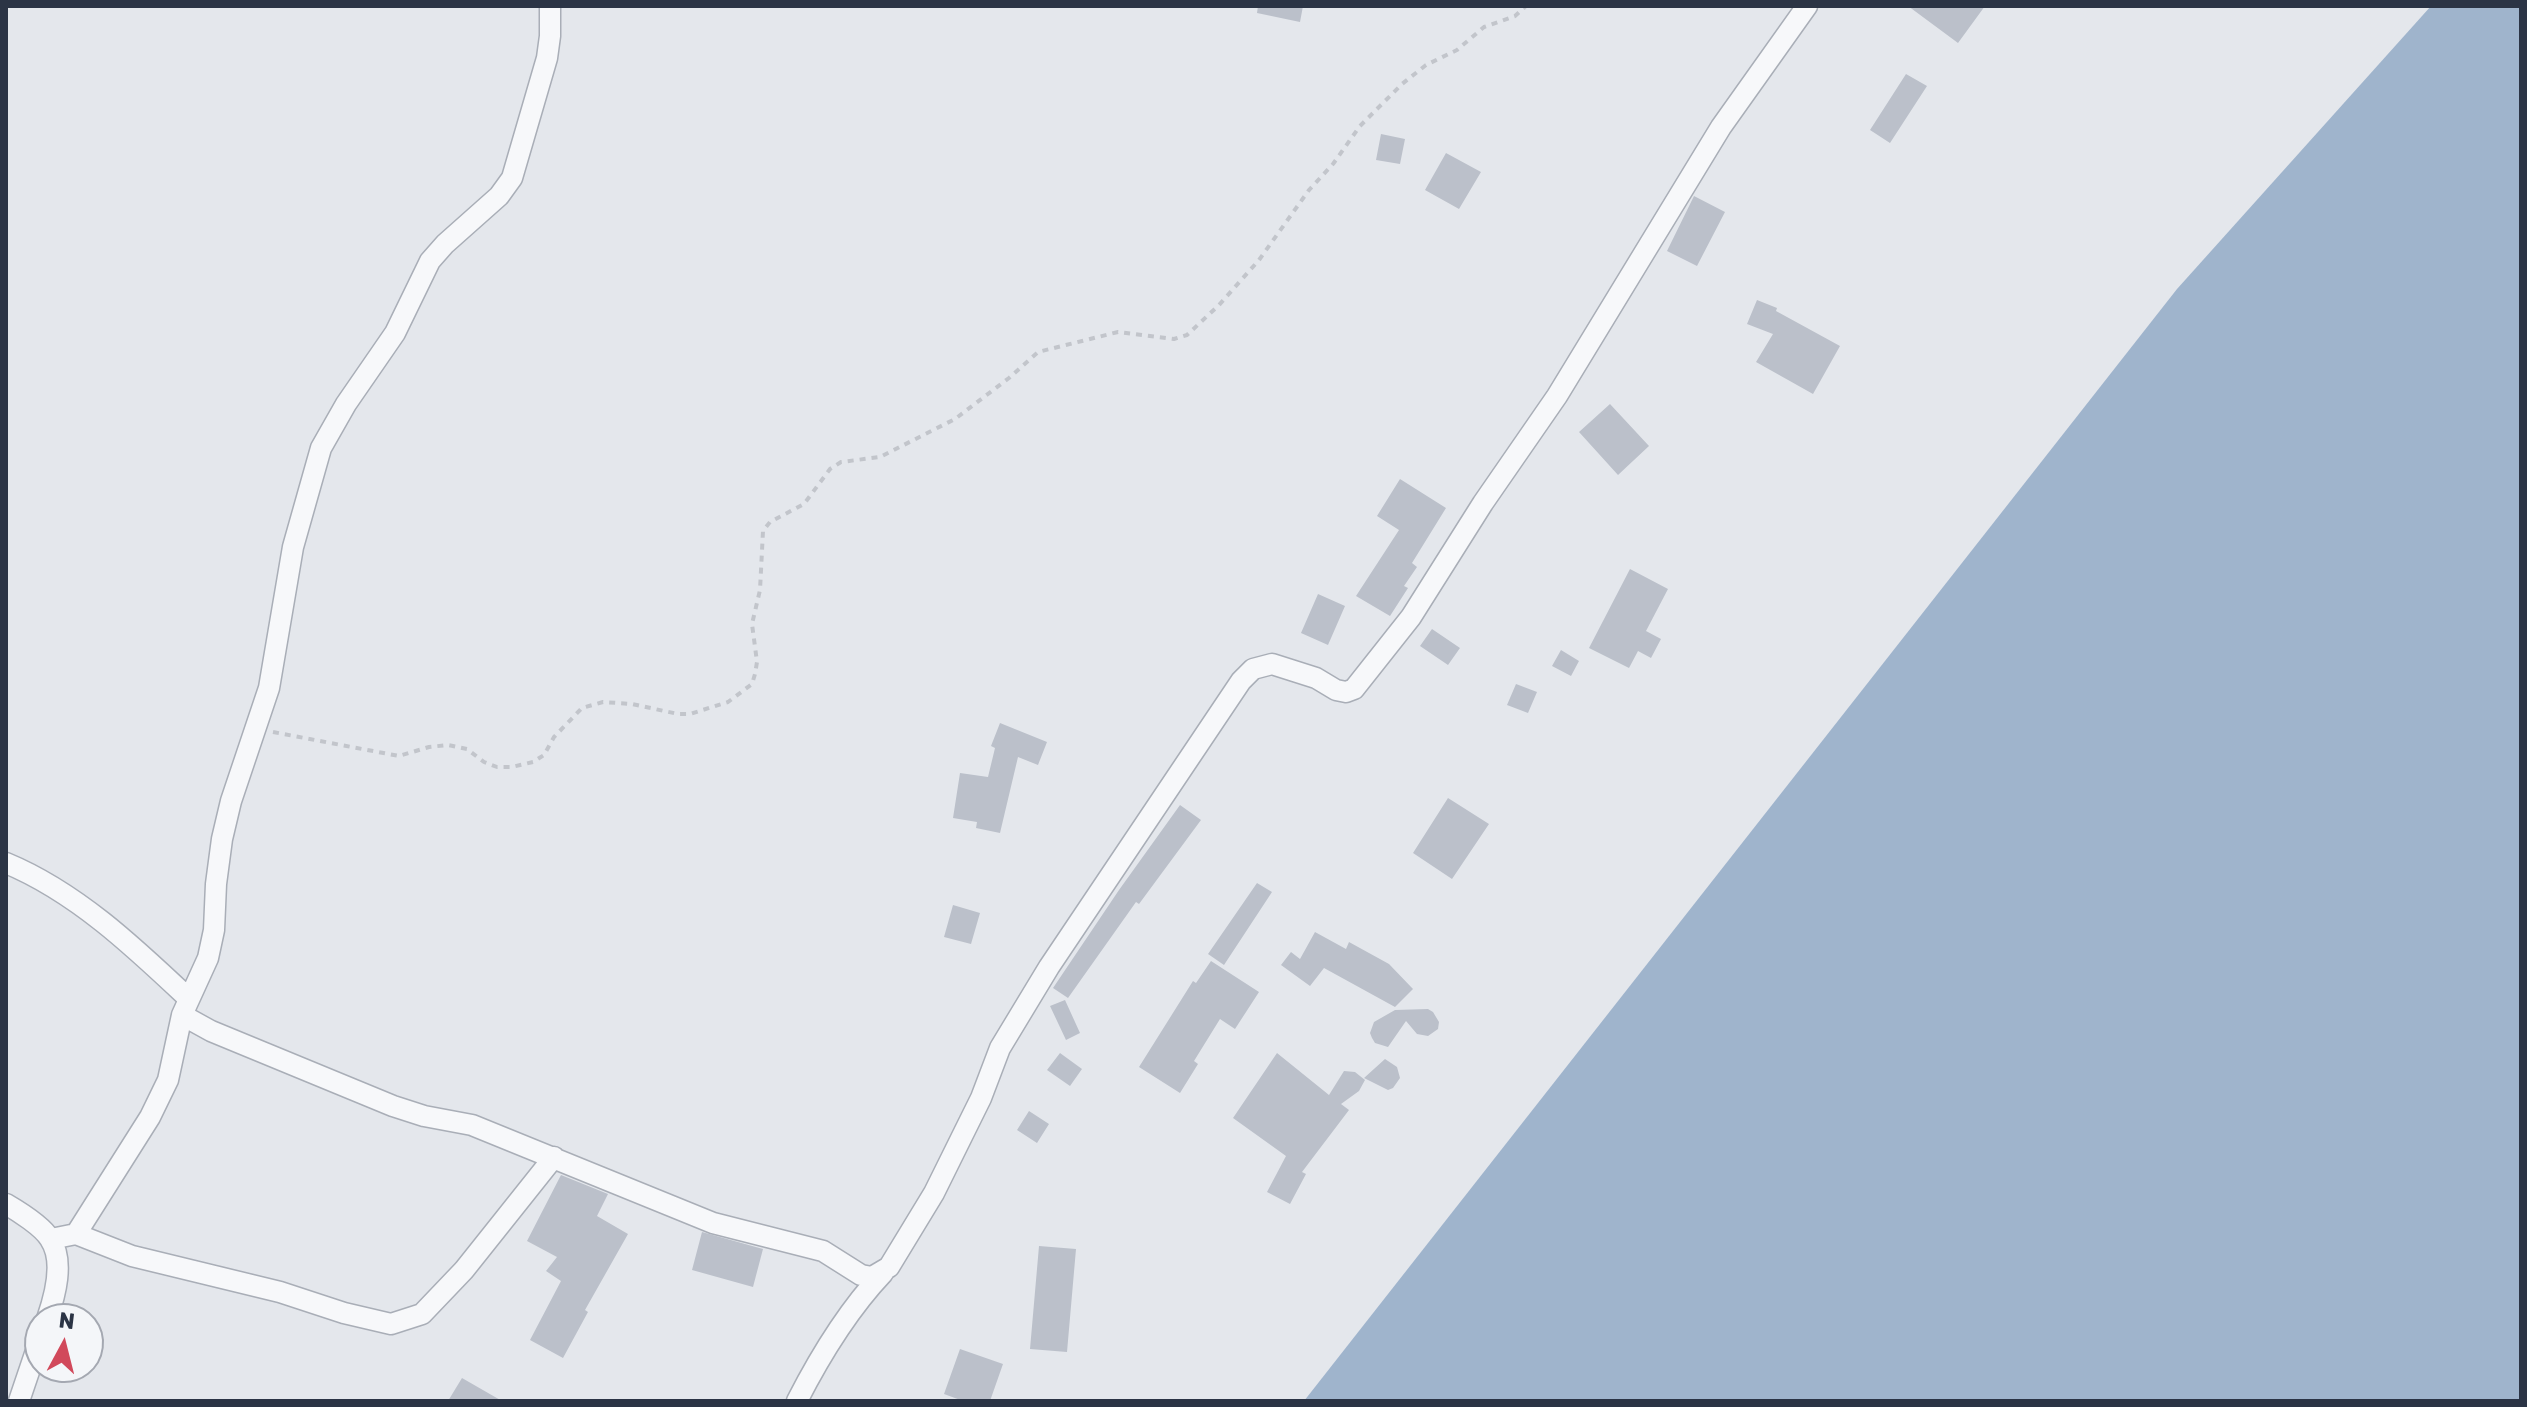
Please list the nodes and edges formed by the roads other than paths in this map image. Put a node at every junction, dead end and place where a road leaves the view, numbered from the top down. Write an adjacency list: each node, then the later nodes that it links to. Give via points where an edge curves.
1 (550, 6): 4 (street, via 547,58 512,178 430,261 395,333 321,448 293,547 272,673 222,839 208,958)
2 (1807, 6): 9 (street, via 1721,127 1557,396 1411,617 1354,689 1336,690 1272,664 1253,669 1226,701 1000,1048 934,1193)
3 (6, 863): 4 (street, via 74,902 141,954)
4 (185, 1007): 5 (street, via 211,1031 393,1106 472,1125); 7 (street, via 168,1080)
5 (554, 1157): 7 (street, via 422,1314 391,1324 132,1256); 9 (street, via 713,1223 823,1251 861,1275)
6 (6, 1204): 8 (street)
7 (76, 1234): 8 (street)
8 (51, 1239): 10 (street, via 57,1280)
9 (883, 1273): 11 (street, via 817,1363)
10 (51, 1303)
11 (797, 1401)

